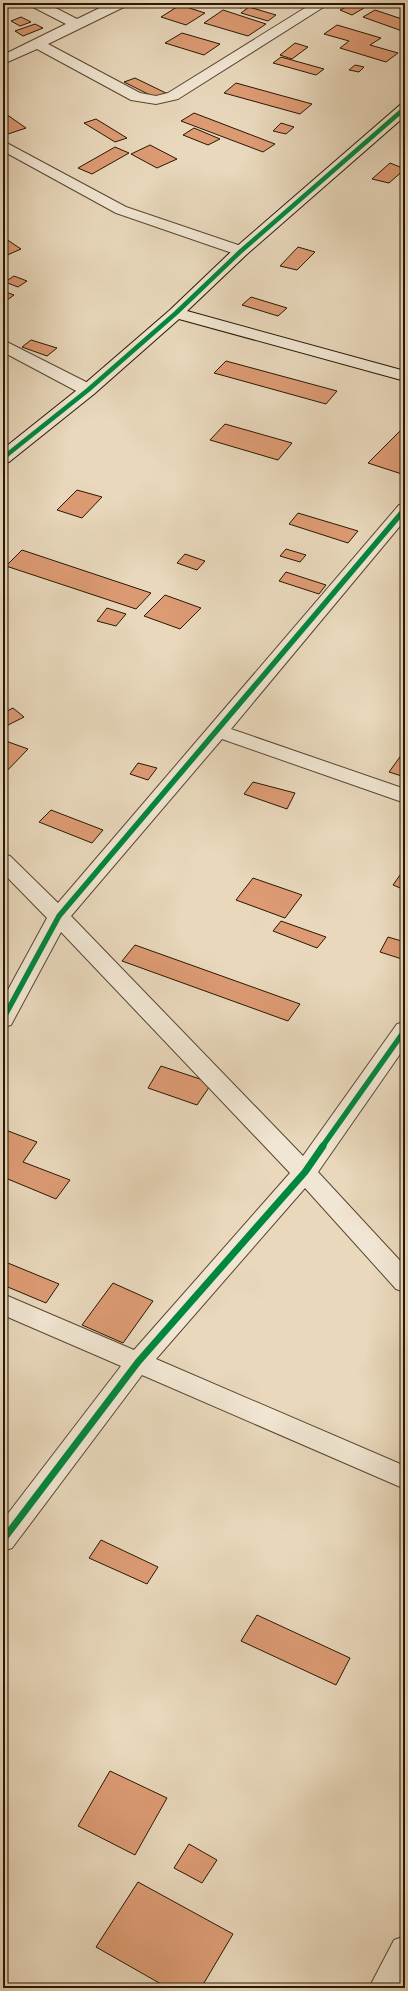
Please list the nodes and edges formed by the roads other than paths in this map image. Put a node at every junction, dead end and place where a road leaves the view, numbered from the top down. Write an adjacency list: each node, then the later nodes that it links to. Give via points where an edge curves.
1 (36, 3): 4 (street)
2 (122, 3): 4 (street)
3 (323, 3): 5 (street, via 172,96 156,100 136,97)
4 (77, 25): 5 (street)
5 (38, 44): 6 (street)
6 (3, 60)
7 (405, 108): 9 (street)
8 (3, 145): 9 (street, via 121,210)
9 (241, 251): 10 (street)
10 (176, 313): 12 (street); 13 (street)
11 (3, 345): 13 (street)
12 (405, 376)
13 (88, 390): 14 (street)
14 (3, 458)
15 (405, 509): 16 (street)
16 (218, 731): 17 (street); 19 (street)
17 (405, 796)
18 (3, 861): 19 (street)
19 (59, 916): 20 (street); 22 (street)
20 (3, 1018)
21 (405, 1030): 22 (street)
22 (305, 1172): 23 (street); 25 (street)
23 (405, 1282)
24 (3, 1304): 25 (street)
25 (138, 1362): 26 (street); 27 (street)
26 (405, 1478)
27 (3, 1540)
28 (405, 1950): 29 (street)
29 (384, 1988)

